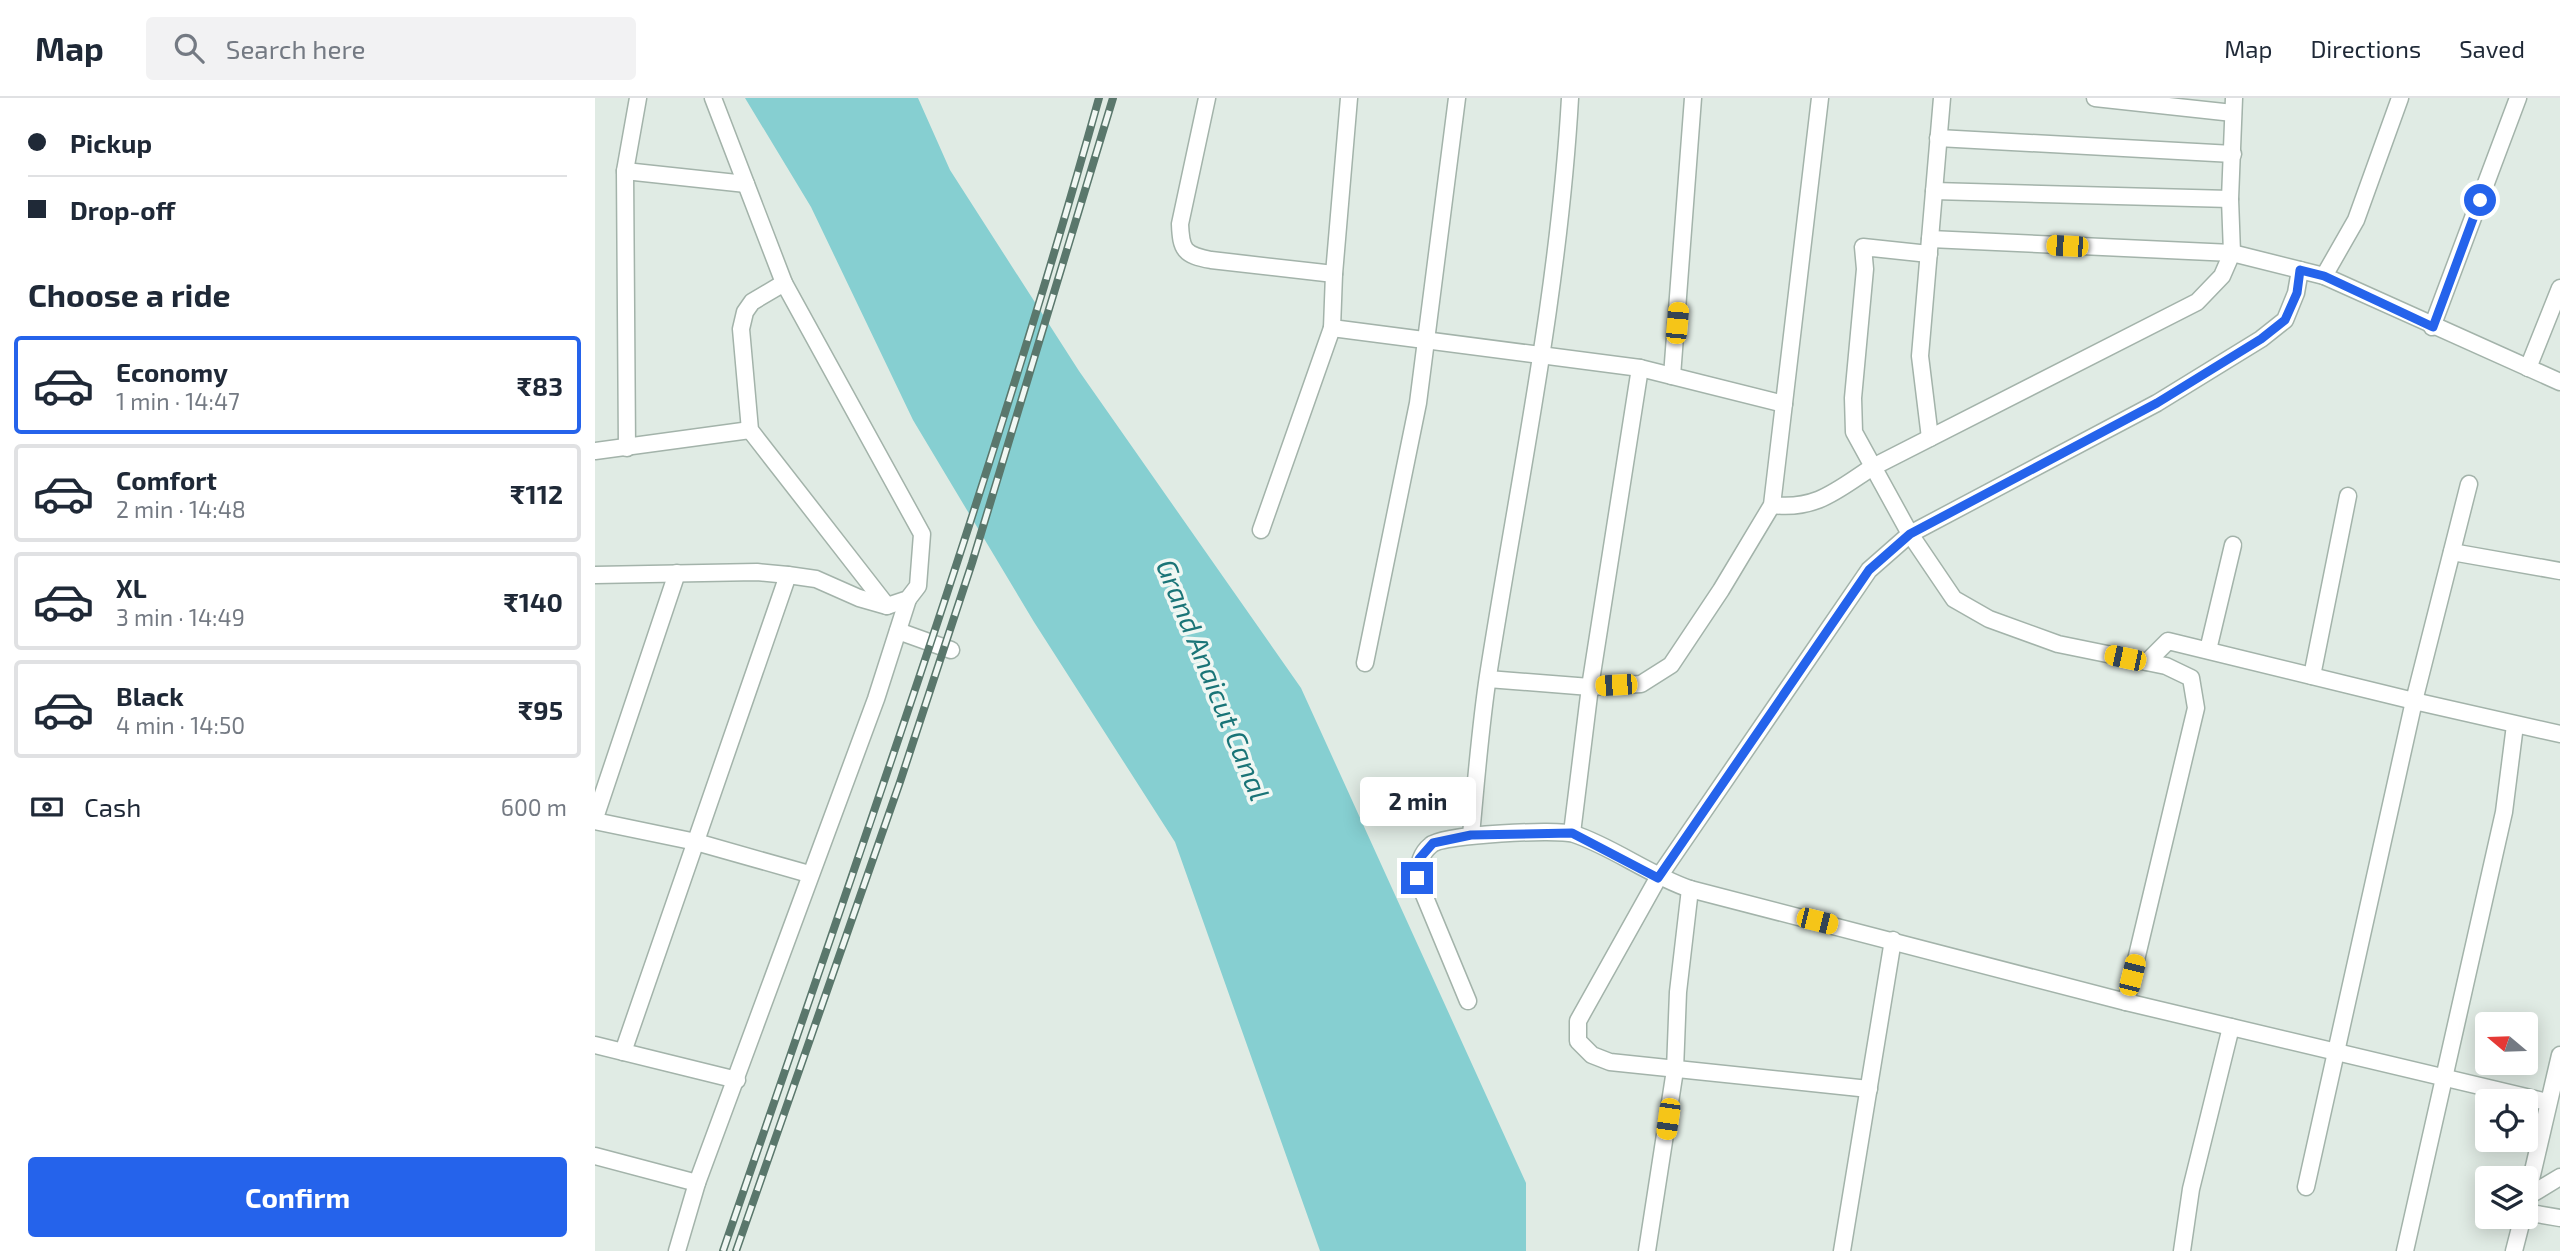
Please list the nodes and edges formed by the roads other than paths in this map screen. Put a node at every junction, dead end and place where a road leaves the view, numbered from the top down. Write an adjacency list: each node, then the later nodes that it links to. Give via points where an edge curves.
1 (638, 98): 16 (street)
2 (713, 98): 17 (street)
3 (1207, 98): 23 (street, via 1180,223 1181,245 1192,257)
4 (1349, 98): 23 (street)
5 (1457, 98): 29 (street)
6 (1570, 98): 30 (street, via 1565,186)
7 (1693, 98): 33 (street)
8 (1820, 98): 35 (street)
9 (1942, 98): 14 (street)
10 (2095, 98): 13 (street)
11 (2400, 98): 24 (street, via 2356,220)
12 (2518, 98): 27 (street)
13 (2234, 105): 15 (street)
14 (1938, 138): 15 (street); 18 (street)
15 (2233, 154): 19 (street)
16 (625, 171): 17 (street); 38 (street)
17 (746, 184): 25 (street)
18 (1934, 191): 19 (street); 20 (street)
19 (2230, 199): 21 (street)
20 (1929, 247): 21 (street); 37 (street, via 1920,356); 40 (street, via 1863,247 1854,432)
21 (2232, 253): 22 (street); 37 (street, via 2222,276 2197,302)
22 (2300, 270): 24 (street); 45 (street, via 2297,293 2285,320 2261,339 2157,403)
23 (1334, 274): 28 (street)
24 (2324, 276): 27 (street)
25 (784, 283): 36 (street, via 752,302 741,329); 52 (street, via 922,534 918,586)
26 (2560, 288): 32 (street)
27 (2433, 327): 32 (street)
28 (1332, 328): 29 (street); 44 (street)
29 (1426, 342): 30 (street); 58 (street, via 1418,403)
30 (1542, 357): 31 (street); 60 (street)
31 (1640, 368): 33 (street); 61 (street)
32 (2528, 368): 34 (street)
33 (1672, 376): 35 (street)
34 (2560, 382)
35 (1784, 404): 43 (street)
36 (750, 430): 38 (street); 53 (street)
37 (1930, 438): 40 (street)
38 (627, 448): 39 (street)
39 (595, 452)
40 (1871, 468): 43 (street, via 1821,501 1792,507); 45 (street)
41 (2469, 484): 47 (street)
42 (2348, 496): 59 (street)
43 (1772, 505): 61 (street, via 1671,665 1641,684)
44 (1261, 530)
45 (1910, 534): 57 (street, via 1954,599 1989,620 2058,644); 70 (street, via 1869,570)
46 (2234, 545): 56 (street)
47 (2452, 552): 48 (street); 62 (street)
48 (2560, 570)
49 (677, 573): 50 (street); 51 (street); 65 (street)
50 (595, 575)
51 (788, 575): 53 (street, via 816,579); 68 (street)
52 (908, 600): 53 (street); 54 (street)
53 (887, 606)
54 (898, 631): 55 (street); 69 (street)
55 (951, 650)
56 (2208, 650): 57 (street, via 2168,641); 59 (street)
57 (2147, 662): 74 (street, via 2190,678 2196,708)
58 (1365, 663)
59 (2312, 676): 62 (street)
60 (1488, 679): 61 (street); 67 (street)
61 (1590, 687): 66 (street)
62 (2414, 701): 63 (street); 78 (street)
63 (2515, 725): 64 (street); 81 (street, via 2504,812)
64 (2560, 734)
65 (595, 820): 68 (street)
66 (1572, 833): 67 (street); 70 (street)
67 (1471, 835): 73 (street, via 1433,843 1419,859 1417,878)
68 (696, 842): 69 (street); 77 (street)
69 (809, 874): 82 (street)
70 (1658, 878): 71 (street); 80 (street, via 1578,1021 1578,1041 1592,1055 1610,1062)
71 (1690, 889): 72 (street); 80 (street)
72 (1893, 940): 74 (street); 83 (street)
73 (1468, 1001)
74 (2126, 1002): 75 (street)
75 (2231, 1027): 78 (street); 97 (street, via 2191,1189)
76 (595, 1045): 77 (street)
77 (623, 1052): 82 (street)
78 (2337, 1052): 81 (street); 89 (street)
79 (2560, 1055): 84 (street)
80 (1675, 1070): 83 (street); 95 (street)
81 (2446, 1078): 84 (street); 98 (street)
82 (737, 1080): 88 (street)
83 (1869, 1089): 96 (street)
84 (2547, 1102): 86 (street)
85 (595, 1156): 88 (street)
86 (2534, 1166)
87 (2560, 1177): 90 (street)
88 (697, 1183): 94 (street)
89 (2306, 1187)
90 (2538, 1196)
91 (2538, 1212): 92 (street)
92 (2560, 1218)
93 (2520, 1229): 99 (street)
94 (677, 1251)
95 (1647, 1251)
96 (1842, 1251)
97 (2182, 1251)
98 (2405, 1251)
99 (2514, 1251)

